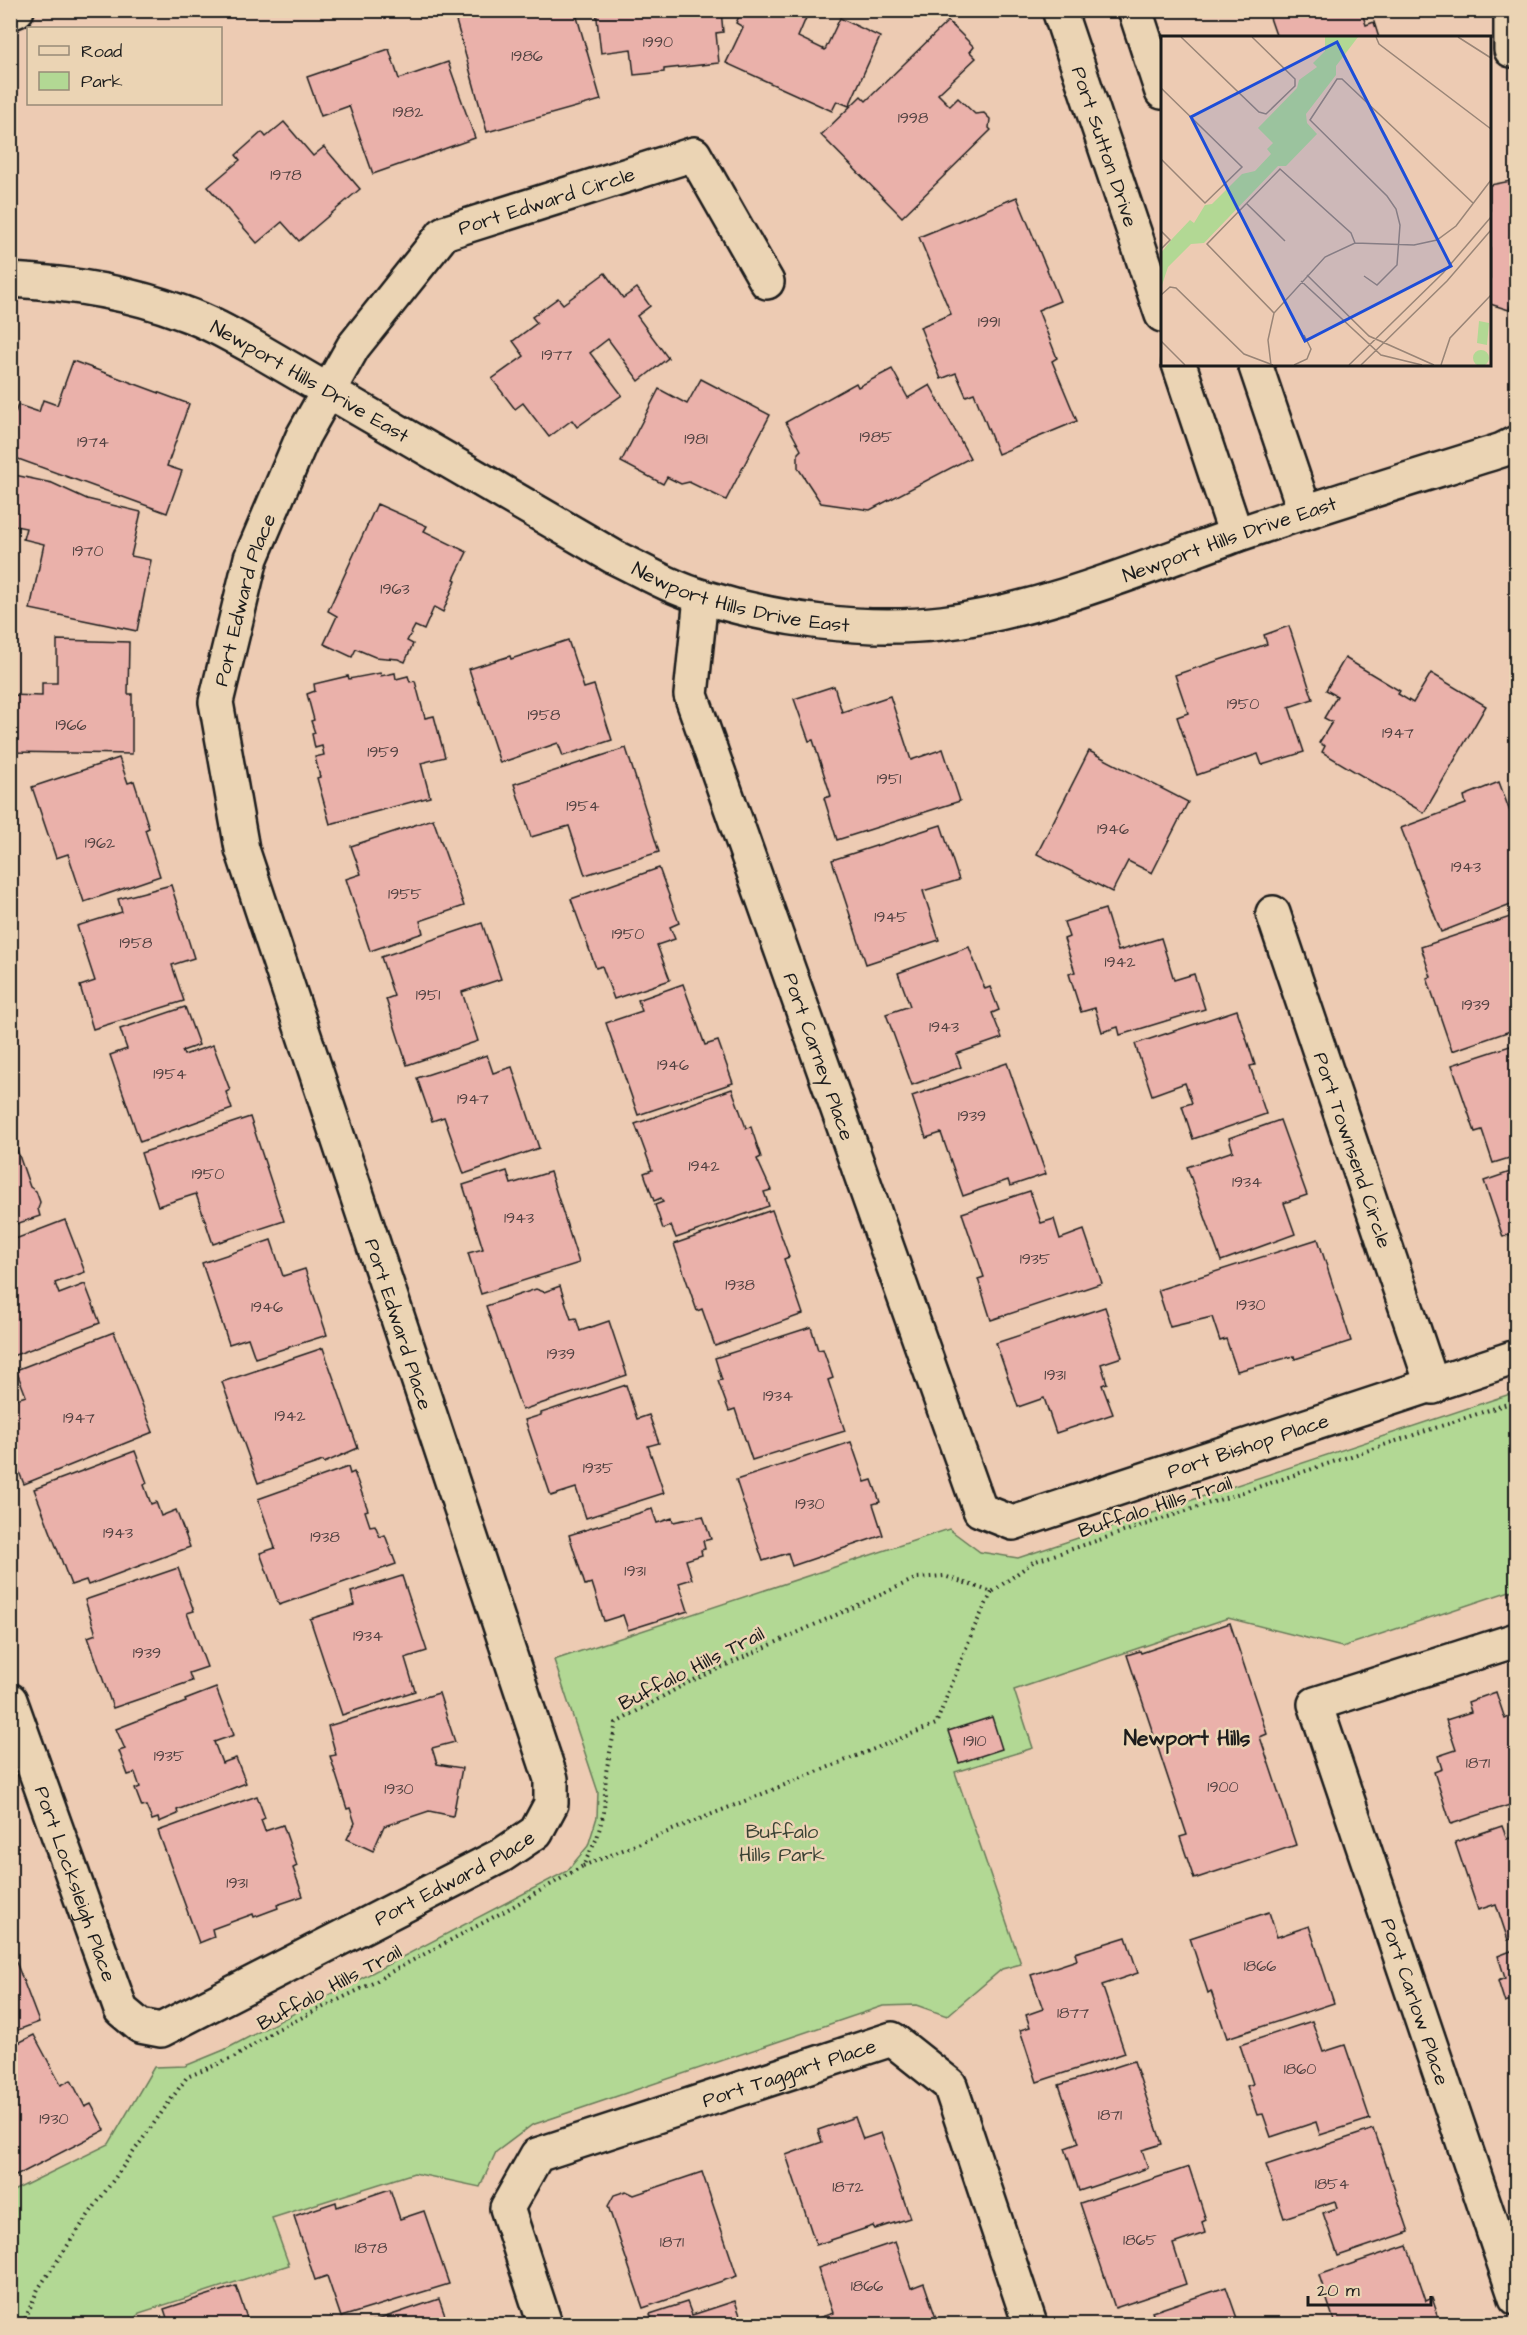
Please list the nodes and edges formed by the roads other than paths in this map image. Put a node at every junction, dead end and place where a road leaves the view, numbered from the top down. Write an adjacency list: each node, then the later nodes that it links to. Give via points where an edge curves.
1 (18, 10): 5 (street)
2 (1059, 10): 10 (street, Port Sutton Drive)
3 (1135, 10): 7 (street)
4 (1511, 10): 6 (street)
5 (10, 13)
6 (1511, 50)
7 (1161, 89)
8 (10, 279): 13 (street, Newport Hills Drive East, via 95,289 183,313)
9 (767, 282): 13 (street, Port Edward Circle, via 694,154 444,233 353,347)
10 (1161, 312)
11 (1180, 366): 16 (street)
12 (1256, 366): 15 (street)
13 (328, 390): 17 (street, Newport Hills Drive East, via 614,557); 24 (street, Port Edward Place, via 303,436 251,558 216,702 242,849 551,1779 551,1804 536,1832 502,1855 161,2030)
14 (1516, 443): 15 (street, Newport Hills Drive East)
15 (1305, 512): 16 (street, Newport Hills Drive East)
16 (1236, 535): 17 (street, Newport Hills Drive East, via 1082,589 1013,609 942,623 818,622)
17 (701, 597): 21 (street, Port Carney Place, via 691,695)
18 (1273, 913): 20 (street, Port Townsend Circle)
19 (1516, 1357): 20 (street, Port Bishop Place)
20 (1432, 1387): 21 (street, Port Bishop Place, via 1013,1523)
21 (980, 1509)
22 (1516, 1640): 25 (street, Port Carlow Place, via 1315,1704)
23 (10, 1701): 24 (street, Port Locksleigh Place, via 121,2010)
24 (140, 2026)
25 (1516, 2298)
26 (545, 2325): 27 (street, Port Taggart Place, via 507,2208 537,2155 892,2038 950,2085)
27 (1030, 2325)

